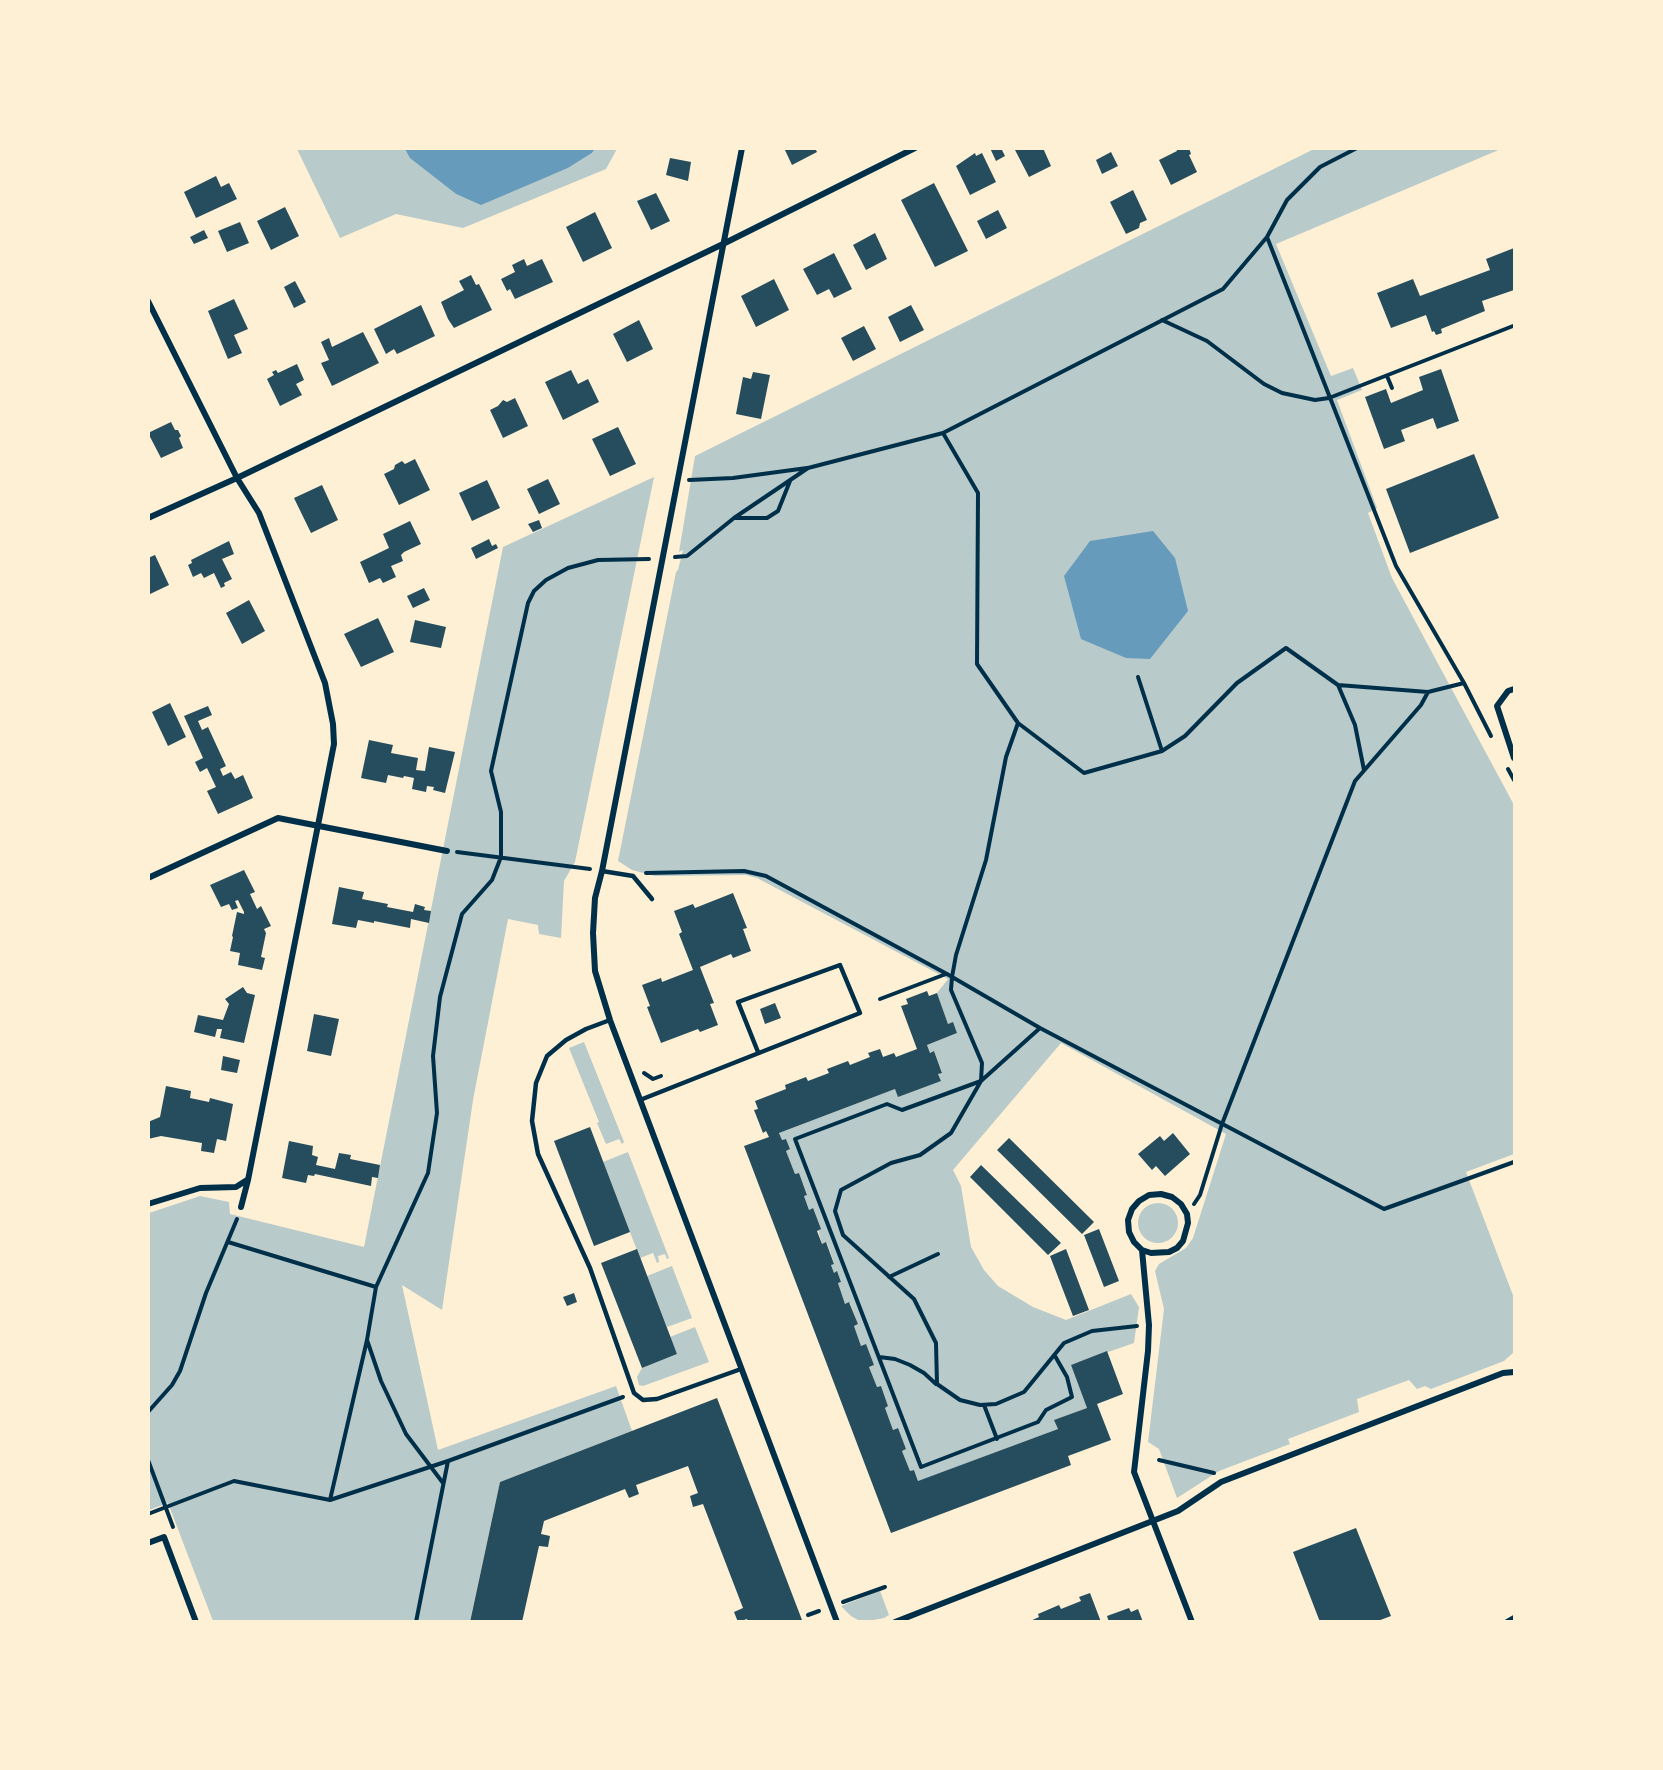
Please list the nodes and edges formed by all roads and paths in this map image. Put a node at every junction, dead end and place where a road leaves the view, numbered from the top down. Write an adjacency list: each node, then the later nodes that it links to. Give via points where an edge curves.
1 (742, 148): 5 (street)
2 (915, 148): 5 (street)
3 (1357, 148): 4 (path, via 1320,167 1287,200)
4 (1267, 237): 7 (path, via 1223,289); 11 (path)
5 (723, 244): 14 (street); 20 (street)
6 (148, 301): 14 (street)
7 (1162, 320): 11 (path, via 1207,341 1282,393 1316,400); 12 (path)
8 (1513, 326): 9 (path)
9 (1387, 376): 10 (path); 11 (path)
10 (1392, 388)
11 (1329, 398): 22 (path, via 1396,566)
12 (943, 433): 13 (path); 26 (path, via 978,493 977,663)
13 (808, 468): 15 (path); 16 (path, via 688,480)
14 (237, 478): 17 (street); 34 (street, via 259,513 325,683 334,744)
15 (790, 480): 18 (path); 18 (path, via 778,511 767,518)
16 (686, 491)
17 (148, 518)
18 (734, 518): 19 (path, via 687,556 675,557)
19 (676, 546)
20 (663, 558): 36 (path, via 588,563 560,572 534,591 528,603 491,771 501,812); 37 (street)
21 (1138, 677): 29 (path)
22 (1464, 683): 25 (path); 27 (path)
23 (1338, 685): 25 (path); 29 (path, via 1286,648 1238,683 1185,735); 32 (path, via 1355,725)
24 (1515, 689): 28 (street, via 1508,691 1497,706)
25 (1428, 693): 32 (path)
26 (1018, 723): 29 (path, via 1084,774); 42 (path, via 1006,757 986,860)
27 (1493, 740)
28 (1513, 749): 30 (street)
29 (1162, 751)
30 (1515, 758)
31 (1507, 766): 33 (path)
32 (1364, 771): 51 (path, via 1355,781)
33 (1515, 780)
34 (317, 826): 35 (street); 39 (street, via 278,818); 53 (street)
35 (447, 851): 36 (path)
36 (501, 857): 37 (path); 63 (path, via 492,880 462,914 440,997 433,1056 437,1113 428,1173)
37 (602, 871): 38 (lane); 44 (street, via 595,898 595,971)
38 (633, 876): 40 (lane); 41 (path, via 744,871 766,876)
39 (148, 878)
40 (652, 899)
41 (947, 974): 42 (path); 43 (path)
42 (952, 976): 45 (path); 49 (path, via 951,990 982,1063)
43 (880, 999)
44 (610, 1020): 50 (street); 71 (lane, via 566,1040 547,1056 536,1083 532,1120 538,1154 590,1268)
45 (1040, 1028): 49 (path); 51 (path)
46 (758, 1052): 46 (lane, via 738,1002 840,965 860,1013); 50 (lane)
47 (640, 1065): 48 (path, via 646,1075)
48 (664, 1076)
49 (981, 1081): 57 (path, via 951,1133 920,1155 891,1163 841,1190 835,1211); 58 (path, via 902,1110 887,1104 795,1139)
50 (640, 1100): 68 (street)
51 (1222, 1124): 52 (path, via 1384,1209); 56 (path, via 1200,1195)
52 (1515, 1162)
53 (248, 1180): 54 (street, via 236,1187 200,1188); 55 (street)
54 (148, 1204)
55 (241, 1207): 59 (path)
56 (1187, 1214): 60 (street, via 1187,1232 1177,1248 1160,1254); 60 (street, via 1172,1197 1161,1194 1139,1201 1128,1220 1129,1232)
57 (839, 1224): 58 (path); 62 (path, via 843,1235)
58 (829, 1228): 67 (path)
59 (228, 1242): 63 (path); 73 (path, via 180,1371)
60 (1142, 1250): 64 (street)
61 (938, 1254): 62 (path)
62 (889, 1277): 70 (path, via 914,1299 936,1343)
63 (376, 1287): 65 (path)
64 (1149, 1324): 66 (path, via 1092,1331 1064,1343); 84 (street, via 1134,1472)
65 (367, 1340): 78 (path, via 381,1382 406,1434); 81 (path)
66 (1055, 1356): 72 (path, via 1024,1392); 74 (path, via 1067,1377 1072,1397 1046,1410 1038,1422)
67 (878, 1357): 70 (path, via 910,1365); 74 (path, via 921,1467)
68 (741, 1369): 71 (lane, via 657,1399 643,1400); 87 (street)
69 (1515, 1372): 84 (street, via 1503,1373 1221,1482 1178,1511)
70 (937, 1384): 72 (path, via 960,1400)
71 (634, 1393): 77 (path)
72 (984, 1405): 74 (path)
73 (148, 1412)
74 (997, 1439)
75 (148, 1460): 82 (path)
76 (1159, 1460): 79 (path)
77 (448, 1461): 78 (path); 80 (path)
78 (431, 1467): 80 (path); 81 (path)
79 (1216, 1476)
80 (443, 1484): 91 (path)
81 (330, 1500): 82 (path, via 234,1481)
82 (165, 1508): 83 (path)
83 (148, 1514)
84 (1152, 1521): 93 (street); 94 (street)
85 (148, 1543): 90 (street, via 164,1537)
86 (885, 1587): 87 (path)
87 (831, 1607): 88 (path); 92 (street)
88 (808, 1615)
89 (1515, 1618): 95 (street)
90 (196, 1622)
91 (416, 1622)
92 (837, 1622)
93 (895, 1622)
94 (1192, 1622)
95 (1507, 1622)

